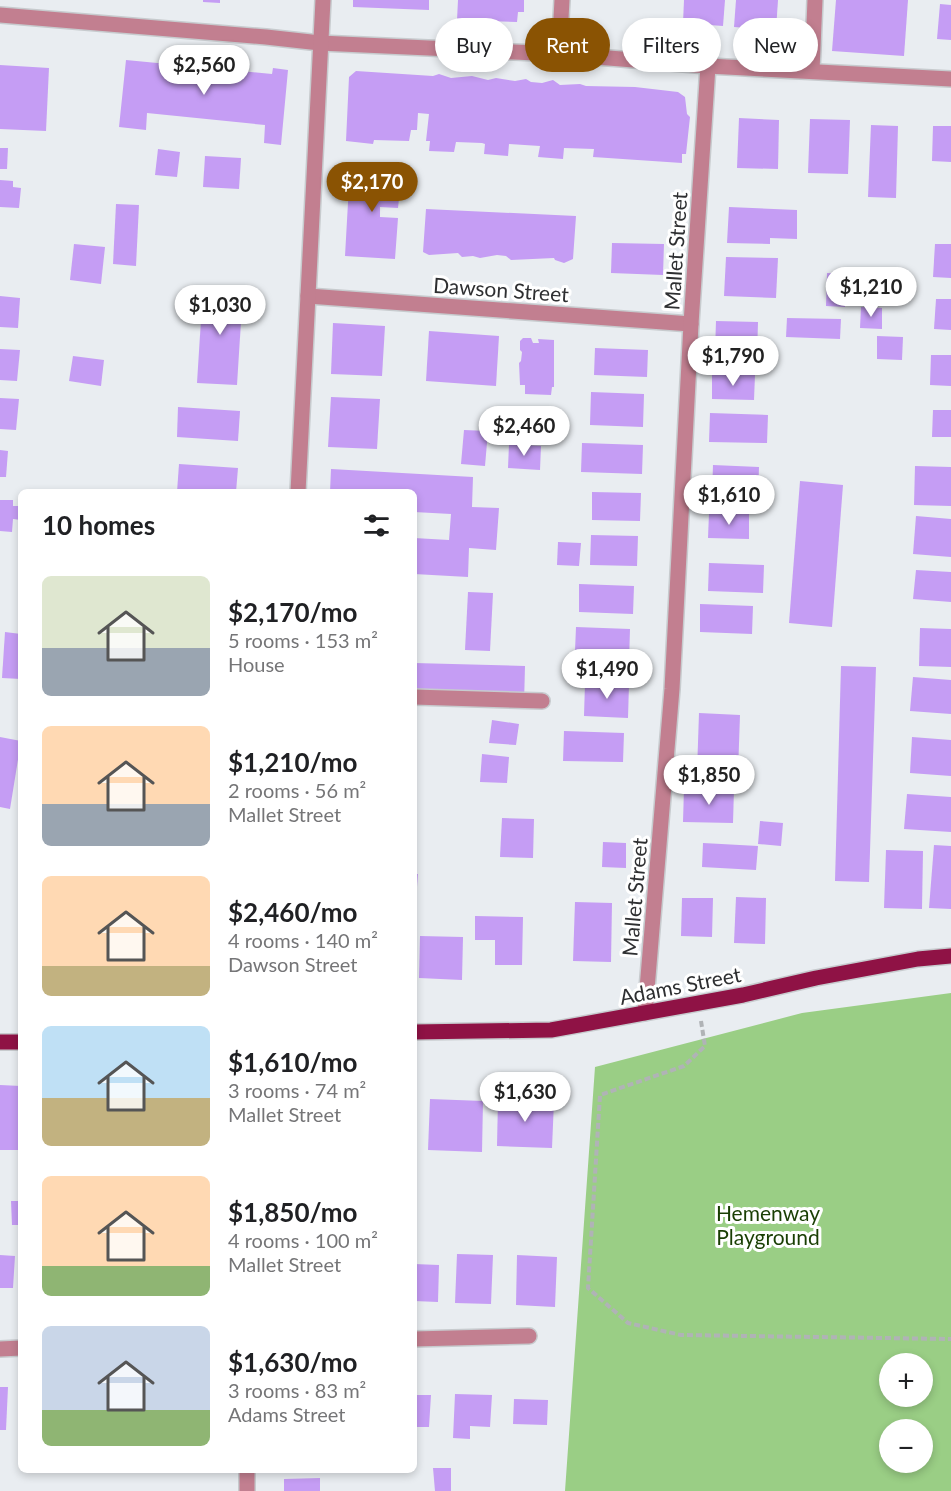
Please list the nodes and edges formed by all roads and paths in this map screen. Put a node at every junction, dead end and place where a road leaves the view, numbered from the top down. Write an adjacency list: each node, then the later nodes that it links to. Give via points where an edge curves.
1 (323, 0): 7 (street)
2 (562, 0): 5 (street)
3 (815, 0): 6 (street)
4 (0, 15): 7 (street)
5 (561, 18)
6 (814, 18)
7 (320, 43): 8 (street); 12 (street)
8 (525, 52)
9 (818, 71): 11 (street)
10 (708, 72): 13 (street, Mallet Street)
11 (951, 79)
12 (308, 296): 13 (street, Dawson Street); 14 (street)
13 (691, 324): 19 (street, Mallet Street, via 672,689)
14 (298, 489)
15 (417, 697): 16 (street)
16 (542, 701)
17 (951, 956): 18 (main road, Adams Street, via 896,963)
18 (699, 1004): 19 (main road, Adams Street); 25 (path, via 705,1046 684,1066 600,1095 588,1288 628,1323 681,1335)
19 (645, 1013): 20 (main road, Adams Street, via 550,1030)
20 (417, 1032)
21 (0, 1042): 22 (main road)
22 (18, 1042)
23 (529, 1336): 24 (street)
24 (417, 1339)
25 (951, 1339)
26 (18, 1348): 27 (street)
27 (0, 1349)
28 (247, 1473): 29 (street)
29 (247, 1491)

